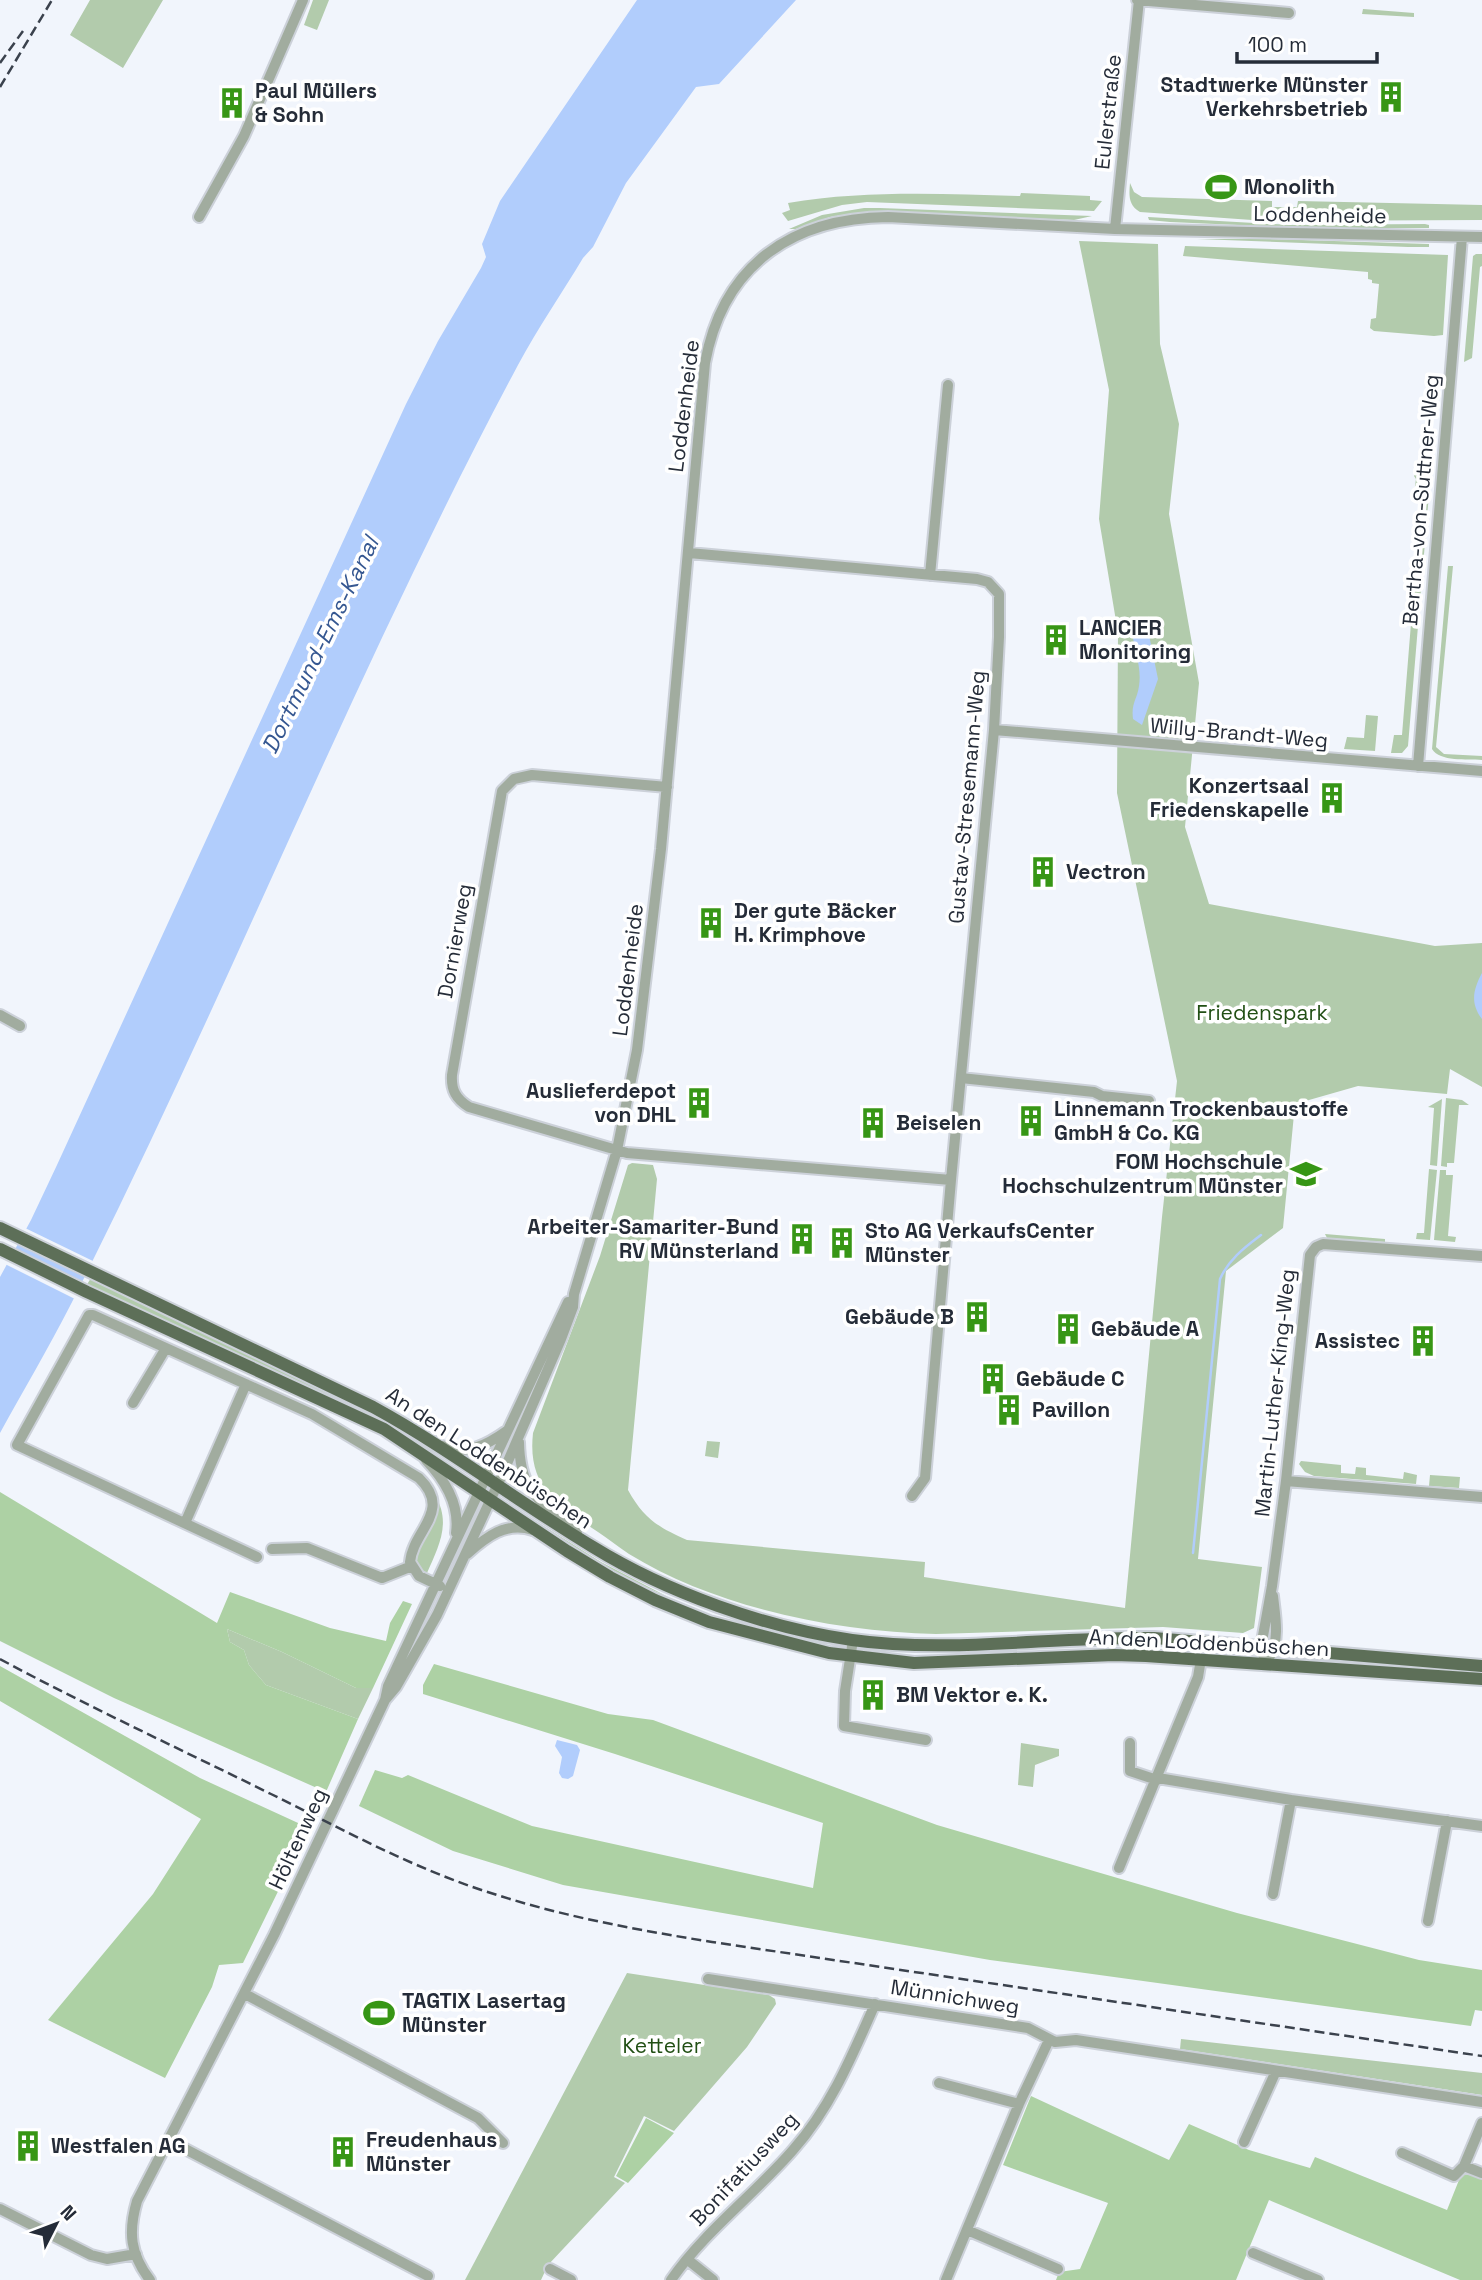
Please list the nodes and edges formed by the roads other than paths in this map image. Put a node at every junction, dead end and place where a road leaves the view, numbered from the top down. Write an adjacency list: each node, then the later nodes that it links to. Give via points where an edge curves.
1 (303, 0): 4 (street, via 242,141)
2 (1138, 0): 3 (street, Eulerstraße); 5 (street, Eulerstraße)
3 (1289, 13)
4 (199, 217)
5 (1115, 229): 6 (street, Loddenheide); 9 (street, Loddenheide, via 856,218 804,231 765,256 727,301 709,344)
6 (1462, 237): 7 (street, Loddenheide); 12 (street, Bertha-von-Suttner-Weg)
7 (1482, 237)
8 (948, 385): 10 (street)
9 (689, 553): 10 (street, Gustav-Stresemann-Weg); 14 (street, Loddenheide)
10 (930, 575): 11 (street, Gustav-Stresemann-Weg, via 988,582 999,594)
11 (994, 730): 12 (street, Willy-Brandt-Weg); 17 (street, Gustav-Stresemann-Weg)
12 (1418, 766): 13 (street, Willy-Brandt-Weg)
13 (1482, 771)
14 (667, 787): 19 (street, Loddenheide, via 638,1050); 19 (street, Dornierweg, via 532,775 514,779 502,791 452,1074 454,1093 469,1107)
15 (0, 1015): 16 (street)
16 (20, 1026)
17 (961, 1078): 18 (street); 20 (street, Gustav-Stresemann-Weg)
18 (1149, 1101)
19 (617, 1150): 20 (street); 27 (street, Loddenheide, via 573,1307)
20 (951, 1180): 33 (street, Gustav-Stresemann-Weg, via 925,1478)
21 (6, 1231): 28 (main road, An den Loddenbüschen, via 339,1389)
22 (1, 1250): 29 (main road, An den Loddenbüschen, via 372,1423)
23 (1482, 1256): 30 (street, Martin-Luther-King-Weg, via 1347,1244 1324,1244 1313,1251 1307,1265)
24 (166, 1348): 25 (street); 26 (street); 36 (street, via 89,1315 17,1445)
25 (246, 1384): 36 (street); 43 (street, via 324,1420 424,1482 432,1510 412,1552)
26 (134, 1403)
27 (515, 1432): 28 (street, via 464,1451); 31 (street, Loddenheide); 39 (street, via 531,1492)
28 (433, 1441): 31 (main road, An den Loddenbüschen)
29 (414, 1448): 32 (main road, An den Loddenbüschen); 38 (street, Höltenweg, via 451,1495 457,1521)
30 (1286, 1481): 34 (street); 47 (street, Martin-Luther-King-Weg)
31 (492, 1482): 32 (street, Loddenheide); 35 (street, Loddenheide); 39 (main road, An den Loddenbüschen)
32 (478, 1492): 35 (main road, An den Loddenbüschen); 38 (street, Höltenweg)
33 (912, 1496)
34 (1482, 1497)
35 (490, 1500): 37 (main road, An den Loddenbüschen); 42 (street, Höltenweg)
36 (185, 1523): 41 (street)
37 (539, 1533): 42 (street, Höltenweg, via 506,1528); 48 (main road, An den Loddenbüschen, via 611,1577 709,1622)
38 (453, 1546): 44 (street, Höltenweg)
39 (592, 1547): 46 (main road, An den Loddenbüschen, via 693,1596 793,1628)
40 (272, 1549): 43 (street, via 307,1548 382,1578)
41 (257, 1557)
42 (464, 1557): 45 (street, Höltenweg)
43 (412, 1566): 44 (street, via 419,1576)
44 (436, 1584): 45 (street); 53 (street, Höltenweg)
45 (449, 1590): 53 (street, Höltenweg, via 417,1652)
46 (853, 1640): 47 (main road, An den Loddenbüschen, via 956,1645 1120,1637); 48 (street)
47 (1268, 1647): 50 (street, Martin-Luther-King-Weg); 51 (main road, An den Loddenbüschen)
48 (850, 1657): 49 (main road, An den Loddenbüschen, via 914,1663 1114,1655); 54 (street, via 844,1726)
49 (1201, 1659): 50 (main road, An den Loddenbüschen); 56 (street)
50 (1266, 1664): 52 (main road, An den Loddenbüschen)
51 (1482, 1666)
52 (1482, 1679)
53 (385, 1700): 64 (street, Höltenweg)
54 (926, 1741)
55 (1130, 1743): 56 (street, via 1130,1771)
56 (1158, 1779): 57 (street); 60 (street)
57 (1292, 1800): 58 (street); 61 (street)
58 (1447, 1821): 59 (street); 62 (street)
59 (1482, 1826)
60 (1119, 1868)
61 (1273, 1894)
62 (1428, 1921)
63 (708, 1979): 65 (street, Münnichweg)
64 (245, 1994): 72 (street, Höltenweg); 74 (street, via 478,2118)
65 (874, 2004): 66 (street, Münnichweg, via 1028,2028); 82 (street, Bonifatiusweg, via 842,2077 807,2132)
66 (1049, 2040): 67 (street, Münnichweg, via 1076,2040); 70 (street)
67 (1276, 2071): 69 (street, Münnichweg); 73 (street)
68 (939, 2083): 70 (street)
69 (1482, 2102)
70 (1019, 2104): 79 (street)
71 (1482, 2123): 76 (street)
72 (167, 2140): 81 (street, Höltenweg, via 132,2220); 85 (street)
73 (1244, 2141)
74 (503, 2143)
75 (1402, 2153): 76 (street, via 1454,2176)
76 (1464, 2166): 77 (street)
77 (1482, 2173)
78 (0, 2210): 81 (street, via 91,2255 107,2259)
79 (967, 2230): 84 (street); 91 (street)
80 (1253, 2253): 86 (street)
81 (136, 2254): 87 (street, Höltenweg)
82 (688, 2259): 89 (street, Bonifatiusweg); 90 (street)
83 (550, 2269): 88 (street)
84 (1058, 2269)
85 (428, 2276)
86 (1303, 2277): 92 (street)
87 (150, 2280)
88 (571, 2280)
89 (671, 2280)
90 (713, 2280)
91 (946, 2280)
92 (1318, 2280)

